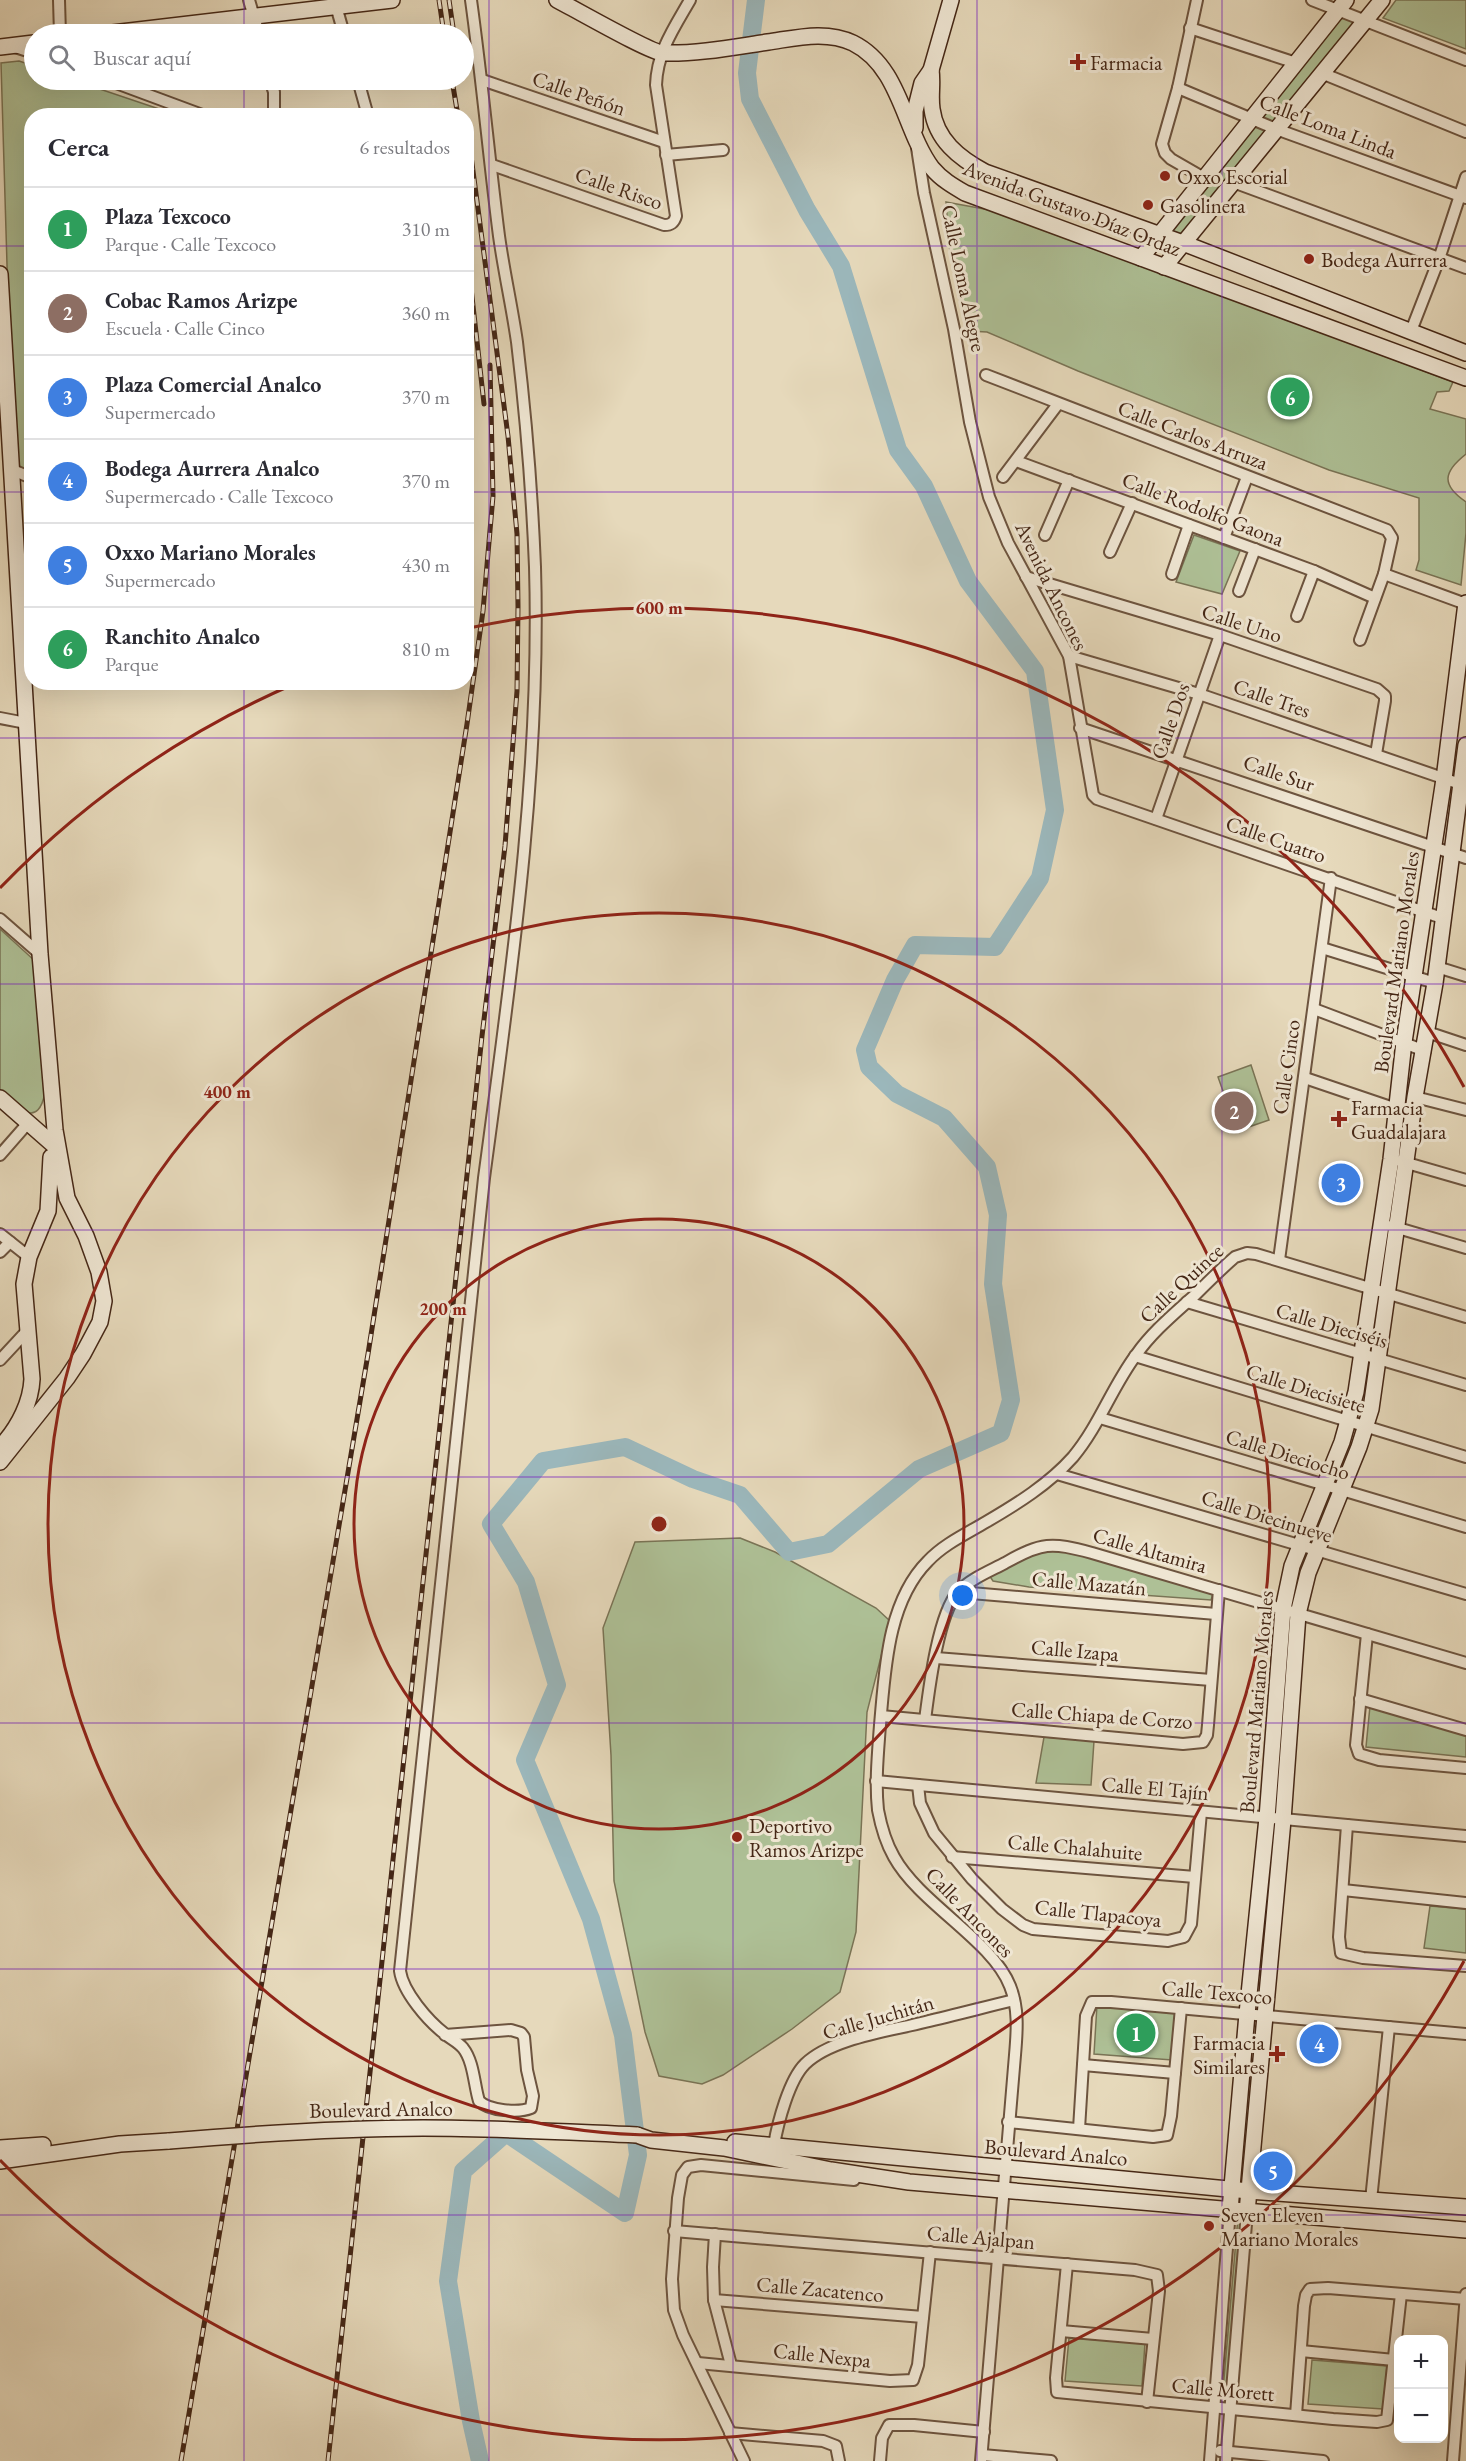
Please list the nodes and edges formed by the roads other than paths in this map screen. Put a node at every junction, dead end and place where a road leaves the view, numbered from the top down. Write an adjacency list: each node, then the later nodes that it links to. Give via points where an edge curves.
1 (59, 0): 15 (street)
2 (249, 0): 13 (street)
3 (392, 0): 11 (street)
4 (471, 0): 28 (street)
5 (557, 0): 23 (street)
6 (690, 0): 23 (street)
7 (951, 0): 26 (street, Calle Loma Alegre)
8 (1197, 0): 19 (street)
9 (1312, 0): 12 (street)
10 (1382, 0): 14 (street)
11 (335, 3): 13 (street); 18 (street)
12 (1342, 5): 14 (street); 25 (street)
13 (254, 17): 16 (street); 17 (street)
14 (1367, 20): 24 (street); 27 (street)
15 (60, 24)
16 (192, 24)
17 (256, 24)
18 (341, 24)
19 (1190, 28): 25 (street); 29 (street)
20 (24, 44): 21 (street)
21 (6, 46): 22 (street)
22 (24, 50)
23 (660, 53): 39 (street, Avenida Gustavo Díaz Ordaz, via 834,36 868,53 895,89); 40 (street, Calle Risco, via 656,85)
24 (1466, 60)
25 (1296, 63): 36 (street)
26 (931, 70): 39 (street, Calle Loma Alegre, via 922,83 915,111); 48 (street, Avenida Gustavo Díaz Ordaz, via 935,122 940,135 964,161)
27 (1324, 74): 37 (street); 38 (street)
28 (482, 80): 40 (street, Calle Peñón); 43 (street)
29 (1178, 88): 36 (street, Calle Loma Linda); 45 (street, via 1162,144 1171,159)
30 (135, 90): 33 (street)
31 (273, 90): 34 (street)
32 (361, 90): 35 (street)
33 (183, 108)
34 (273, 108)
35 (366, 108)
36 (1252, 118): 37 (street, Calle Loma Linda); 45 (street)
37 (1276, 129): 46 (street); 47 (street, Calle Loma Linda)
38 (1466, 132)
39 (916, 140): 50 (street, Avenida Gustavo Díaz Ordaz, via 932,168 965,193); 66 (street, Calle Loma Alegre, via 970,422)
40 (664, 142): 42 (street, Calle Risco)
41 (723, 150): 42 (street)
42 (666, 154): 43 (street, Calle Risco, via 676,216 670,225)
43 (492, 165): 185 (street, via 529,447 535,570 534,689 527,818 400,1958 401,1980)
44 (1466, 177): 47 (street)
45 (1204, 178): 48 (street)
46 (1233, 182): 49 (street); 51 (street)
47 (1463, 197): 51 (street)
48 (1159, 234): 49 (street, Avenida Gustavo Díaz Ordaz); 50 (street)
49 (1183, 243): 52 (street); 55 (street, Avenida Gustavo Díaz Ordaz)
50 (1141, 258): 52 (street, Avenida Gustavo Díaz Ordaz)
51 (1439, 259): 53 (street); 55 (street)
52 (1164, 267): 58 (street, Avenida Gustavo Díaz Ordaz)
53 (1466, 268)
54 (0, 274): 61 (street)
55 (1411, 331): 56 (street, Avenida Gustavo Díaz Ordaz)
56 (1466, 353)
57 (986, 375): 59 (street, Calle Carlos Arruza)
58 (1466, 378)
59 (1058, 405): 60 (street); 64 (street, Calle Carlos Arruza)
60 (1016, 461): 63 (street); 65 (street, Calle Rodolfo Gaona)
61 (10, 470): 62 (street); 86 (street)
62 (24, 475)
63 (1003, 477)
64 (1247, 477): 70 (street); 75 (street, Calle Carlos Arruza, via 1387,530 1392,538)
65 (1069, 480): 67 (street, Calle Rodolfo Gaona); 69 (street)
66 (989, 497): 76 (street, Avenida Ancones)
67 (1132, 503): 68 (street, Calle Rodolfo Gaona); 72 (street)
68 (1189, 525): 70 (street, Calle Rodolfo Gaona); 74 (street)
69 (1045, 535)
70 (1224, 538): 71 (street, Calle Rodolfo Gaona)
71 (1255, 549): 73 (street, Calle Rodolfo Gaona); 77 (street)
72 (1110, 552)
73 (1314, 572): 78 (street, Calle Rodolfo Gaona); 80 (street)
74 (1172, 574)
75 (1384, 574): 78 (street); 79 (street)
76 (1026, 577): 81 (street, Calle Uno); 83 (street, Avenida Ancones)
77 (1239, 591)
78 (1375, 598): 82 (street)
79 (1466, 603): 91 (street, Boulevard Mariano Morales)
80 (1297, 616)
81 (1220, 635): 84 (street, Calle Dos); 89 (street, Calle Uno, via 1382,692)
82 (1360, 640)
83 (1069, 656): 84 (street, Calle Tres); 87 (street, Avenida Ancones)
84 (1199, 693): 89 (street, Calle Tres); 90 (street, Calle Dos)
85 (0, 718): 86 (street)
86 (26, 723): 103 (street)
87 (1080, 728): 90 (street, Calle Sur); 93 (street, Avenida Ancones, via 1091,791)
88 (1466, 745): 92 (street, Boulevard Mariano Morales)
89 (1376, 754): 91 (street, Calle Tres)
90 (1178, 759): 94 (street, Calle Dos); 95 (street, Calle Sur)
91 (1444, 779): 92 (street, Calle Tres); 95 (street, Boulevard Mariano Morales)
92 (1463, 785): 96 (street, Boulevard Mariano Morales)
93 (1096, 799): 94 (street, Calle Cuatro)
94 (1156, 819): 98 (street, Calle Cuatro)
95 (1434, 847): 96 (street, Calle Sur); 99 (street, Boulevard Mariano Morales)
96 (1451, 853): 97 (street, Calle Sur); 100 (street, Boulevard Mariano Morales)
97 (1466, 858)
98 (1331, 878): 99 (street, Calle Cuatro); 102 (street, Calle Cinco)
99 (1425, 911): 100 (street, Calle Cuatro); 105 (street, Boulevard Mariano Morales)
100 (1442, 918): 104 (street, Boulevard Mariano Morales)
101 (0, 919): 103 (street)
102 (1322, 948): 105 (street); 108 (street, Calle Cinco)
103 (40, 954): 120 (street)
104 (1437, 967): 106 (street); 107 (street, Boulevard Mariano Morales)
105 (1415, 976): 107 (street); 110 (street, Boulevard Mariano Morales)
106 (1466, 976)
107 (1435, 982): 109 (street, Boulevard Mariano Morales)
108 (1314, 1009): 110 (street); 113 (street, Calle Cinco)
109 (1427, 1032): 111 (street); 112 (street, Boulevard Mariano Morales)
110 (1404, 1042): 112 (street); 116 (street, Boulevard Mariano Morales)
111 (1466, 1045)
112 (1425, 1051): 114 (street, Boulevard Mariano Morales)
113 (1305, 1078): 116 (street); 131 (street, Calle Cinco)
114 (1415, 1097): 117 (street); 118 (street, Boulevard Mariano Morales)
115 (0, 1098): 119 (street)
116 (1397, 1108): 118 (street); 122 (street, Boulevard Mariano Morales)
117 (1466, 1110)
118 (1414, 1115): 123 (street, Boulevard Mariano Morales)
119 (28, 1123): 120 (street); 121 (street)
120 (55, 1141): 130 (street, via 48,1211); 145 (street, via 67,1198 99,1272 104,1301 100,1322 67,1378)
121 (0, 1155)
122 (1391, 1159): 123 (street); 125 (street, Boulevard Mariano Morales)
123 (1407, 1163): 124 (street); 125 (street, Boulevard Mariano Morales)
124 (1466, 1180)
125 (1388, 1226): 128 (street); 132 (street, Boulevard Mariano Morales); 133 (street, Boulevard Mariano Morales)
126 (0, 1234): 127 (street)
127 (10, 1242): 129 (street); 130 (street)
128 (1466, 1248)
129 (0, 1252)
130 (29, 1257): 136 (street, via 24,1284)
131 (1279, 1260): 132 (street, Calle Quince); 134 (street, Calle Quince, via 1241,1255)
132 (1370, 1289): 133 (street, Calle Quince); 137 (street, Boulevard Mariano Morales)
133 (1387, 1294): 135 (street, Calle Quince); 139 (street, Boulevard Mariano Morales)
134 (1187, 1302): 137 (street, Calle Dieciséis); 138 (street, Calle Quince)
135 (1466, 1317)
136 (27, 1331): 140 (street); 145 (street, via 31,1394)
137 (1361, 1354): 139 (street, Calle Dieciséis); 143 (street, Boulevard Mariano Morales)
138 (1135, 1356): 142 (street, Calle Quince); 143 (street, Calle Diecisiete)
139 (1378, 1359): 141 (street, Calle Dieciséis); 144 (street, Boulevard Mariano Morales)
140 (0, 1360)
141 (1466, 1385)
142 (1100, 1418): 148 (street, Calle Quince); 149 (street, Calle Dieciocho)
143 (1349, 1422): 144 (street, Calle Diecisiete); 149 (street, Boulevard Mariano Morales)
144 (1366, 1427): 146 (street, Calle Diecisiete); 150 (street, Boulevard Mariano Morales)
145 (5, 1441): 147 (street)
146 (1466, 1457)
147 (0, 1462)
148 (1057, 1474): 152 (street, Calle Diecinueve); 164 (street, Calle Ancones, via 944,1546 913,1580 892,1634)
149 (1325, 1485): 150 (street, Calle Dieciocho); 152 (street, Boulevard Mariano Morales)
150 (1341, 1490): 151 (street, Calle Dieciocho); 153 (street, Boulevard Mariano Morales)
151 (1466, 1527)
152 (1300, 1546): 153 (street, Calle Diecinueve); 157 (street, Boulevard Mariano Morales, via 1287,1584)
153 (1316, 1551): 156 (street, Calle Diecinueve); 157 (street, Boulevard Mariano Morales)
154 (1219, 1590): 155 (street, Calle Altamira, via 1058,1545 1022,1554); 157 (street, Calle Altamira); 158 (street, Calle Chiapa de Corzo)
155 (959, 1592): 158 (street, Calle Mazatán); 160 (street, via 948,1610)
156 (1466, 1594)
157 (1290, 1611): 159 (street, Calle Altamira); 171 (street, Boulevard Mariano Morales)
158 (1216, 1614): 162 (street, Calle Chiapa de Corzo)
159 (1367, 1634): 161 (street, Calle Altamira); 163 (street)
160 (936, 1658): 162 (street, Calle Izapa); 165 (street)
161 (1466, 1663)
162 (1211, 1680): 165 (street, Calle Chiapa de Corzo, via 1207,1735 1203,1742 1194,1744)
163 (1360, 1699): 166 (street); 167 (street, via 1356,1745 1359,1754 1379,1760)
164 (881, 1716): 165 (street, Calle Chiapa de Corzo); 168 (street, Calle Ancones)
165 (925, 1720)
166 (1466, 1730)
167 (1466, 1768)
168 (876, 1781): 169 (street, Calle El Tajín); 179 (street, Calle Ancones, via 879,1811 894,1858 1001,1971)
169 (918, 1785): 170 (street, Calle El Tajín); 174 (street, Calle Tlapacoya, via 926,1819)
170 (1201, 1812): 171 (street, Calle El Tajín); 175 (street, Calle Tlapacoya)
171 (1275, 1819): 172 (street, Calle El Tajín); 181 (street, Boulevard Mariano Morales); 182 (street, Boulevard Mariano Morales)
172 (1347, 1825): 173 (street, Calle El Tajín); 176 (street)
173 (1466, 1836)
174 (952, 1857): 175 (street, Calle Chalahuite); 175 (street, Calle Tlapacoya, via 1023,1925 1138,1939 1168,1941 1184,1937 1191,1924)
175 (1195, 1877)
176 (1343, 1890): 177 (street); 178 (street, via 1341,1953)
177 (1466, 1902)
178 (1466, 1966)
179 (1014, 2000): 188 (street, Calle Ancones, via 1017,2031); 192 (street, Calle Juchitán, via 854,2040 816,2055 797,2076)
180 (1181, 2008): 181 (street, Calle Texcoco); 186 (street, Calle Texcoco, via 1092,2002 1086,2016); 187 (street)
181 (1247, 2014): 182 (street, Calle Texcoco); 197 (street, Boulevard Mariano Morales)
182 (1265, 2015): 183 (street, Calle Texcoco); 199 (street, Boulevard Mariano Morales)
183 (1389, 2027): 184 (street, Calle Texcoco); 200 (street)
184 (1466, 2034)
185 (445, 2035): 185 (street, via 468,2055 483,2105 531,2108 533,2096 521,2033 511,2030)
186 (1083, 2065): 187 (street); 189 (street, Calle Texcoco)
187 (1175, 2073): 189 (street, via 1167,2135)
188 (1008, 2122): 189 (street); 195 (street, Calle Ancones)
189 (1079, 2129)
190 (639, 2136): 191 (street, Boulevard Analco, bridge, via 412,2128); 192 (street, Boulevard Analco); 196 (street, Boulevard Analco)
191 (120, 2144): 193 (street, Boulevard Analco, via 88,2142); 194 (street, Boulevard Analco)
192 (774, 2145): 195 (street, Boulevard Analco)
193 (0, 2148)
194 (0, 2162)
195 (1005, 2168): 197 (street, Boulevard Analco); 198 (street, Calle Ancones)
196 (884, 2179): 198 (street, Boulevard Analco); 204 (street, Boulevard Analco, via 862,2181 701,2165 688,2167 680,2182)
197 (1232, 2189): 199 (street, Boulevard Analco); 202 (street, Boulevard Mariano Morales)
198 (1003, 2190): 202 (street, Boulevard Analco); 208 (street, Calle Ancones)
199 (1249, 2191): 200 (street, Boulevard Analco); 203 (street, Boulevard Mariano Morales)
200 (1371, 2200): 201 (street, Boulevard Analco)
201 (1466, 2207)
202 (1230, 2210): 203 (street, Boulevard Analco); 223 (street, Boulevard Mariano Morales)
203 (1247, 2212): 205 (street, Boulevard Analco); 224 (street, Boulevard Mariano Morales)
204 (674, 2230): 206 (street, Calle Ajalpan); 220 (street, via 674,2310)
205 (1466, 2230)
206 (715, 2234): 207 (street, Calle Ajalpan); 213 (street)
207 (930, 2252): 208 (street, Calle Ajalpan); 214 (street, Calle Nexpa)
208 (997, 2257): 209 (street, Calle Ajalpan); 226 (street, Calle Ancones)
209 (1067, 2264): 215 (street, Calle Morett); 217 (street, Calle Ajalpan, via 1157,2275)
210 (1466, 2293): 212 (street)
211 (1401, 2294): 212 (street); 216 (street, Calle Morett); 218 (street, via 1310,2289 1304,2306)
212 (1466, 2298): 236 (street)
213 (714, 2300): 214 (street, Calle Zacatenco); 221 (street)
214 (923, 2317): 221 (street, Calle Nexpa, via 913,2380)
215 (1061, 2331): 217 (street); 222 (street, Calle Morett, via 1057,2392)
216 (1397, 2335)
217 (1153, 2339): 222 (street, Calle Ajalpan)
218 (1301, 2351): 219 (street); 225 (street)
219 (1394, 2360): 225 (street, Calle Morett, via 1387,2420)
220 (698, 2363): 221 (street); 227 (street)
221 (731, 2365)
222 (1148, 2402): 223 (street, Calle Morett)
223 (1215, 2407): 224 (street, Calle Morett); 228 (street, Boulevard Mariano Morales)
224 (1231, 2409): 225 (street, Calle Morett); 229 (street, Boulevard Mariano Morales)
225 (1296, 2415)
226 (984, 2432): 230 (street, Calle Ancones); 233 (street, via 889,2425 882,2438)
227 (730, 2433): 231 (street); 232 (street, via 823,2441 836,2446)
228 (1210, 2456): 229 (street)
229 (1227, 2457): 235 (street)
230 (981, 2458): 234 (street)
231 (744, 2461)
232 (839, 2461)
233 (880, 2461)
234 (1048, 2461)
235 (1323, 2461)
236 (1453, 2461)

